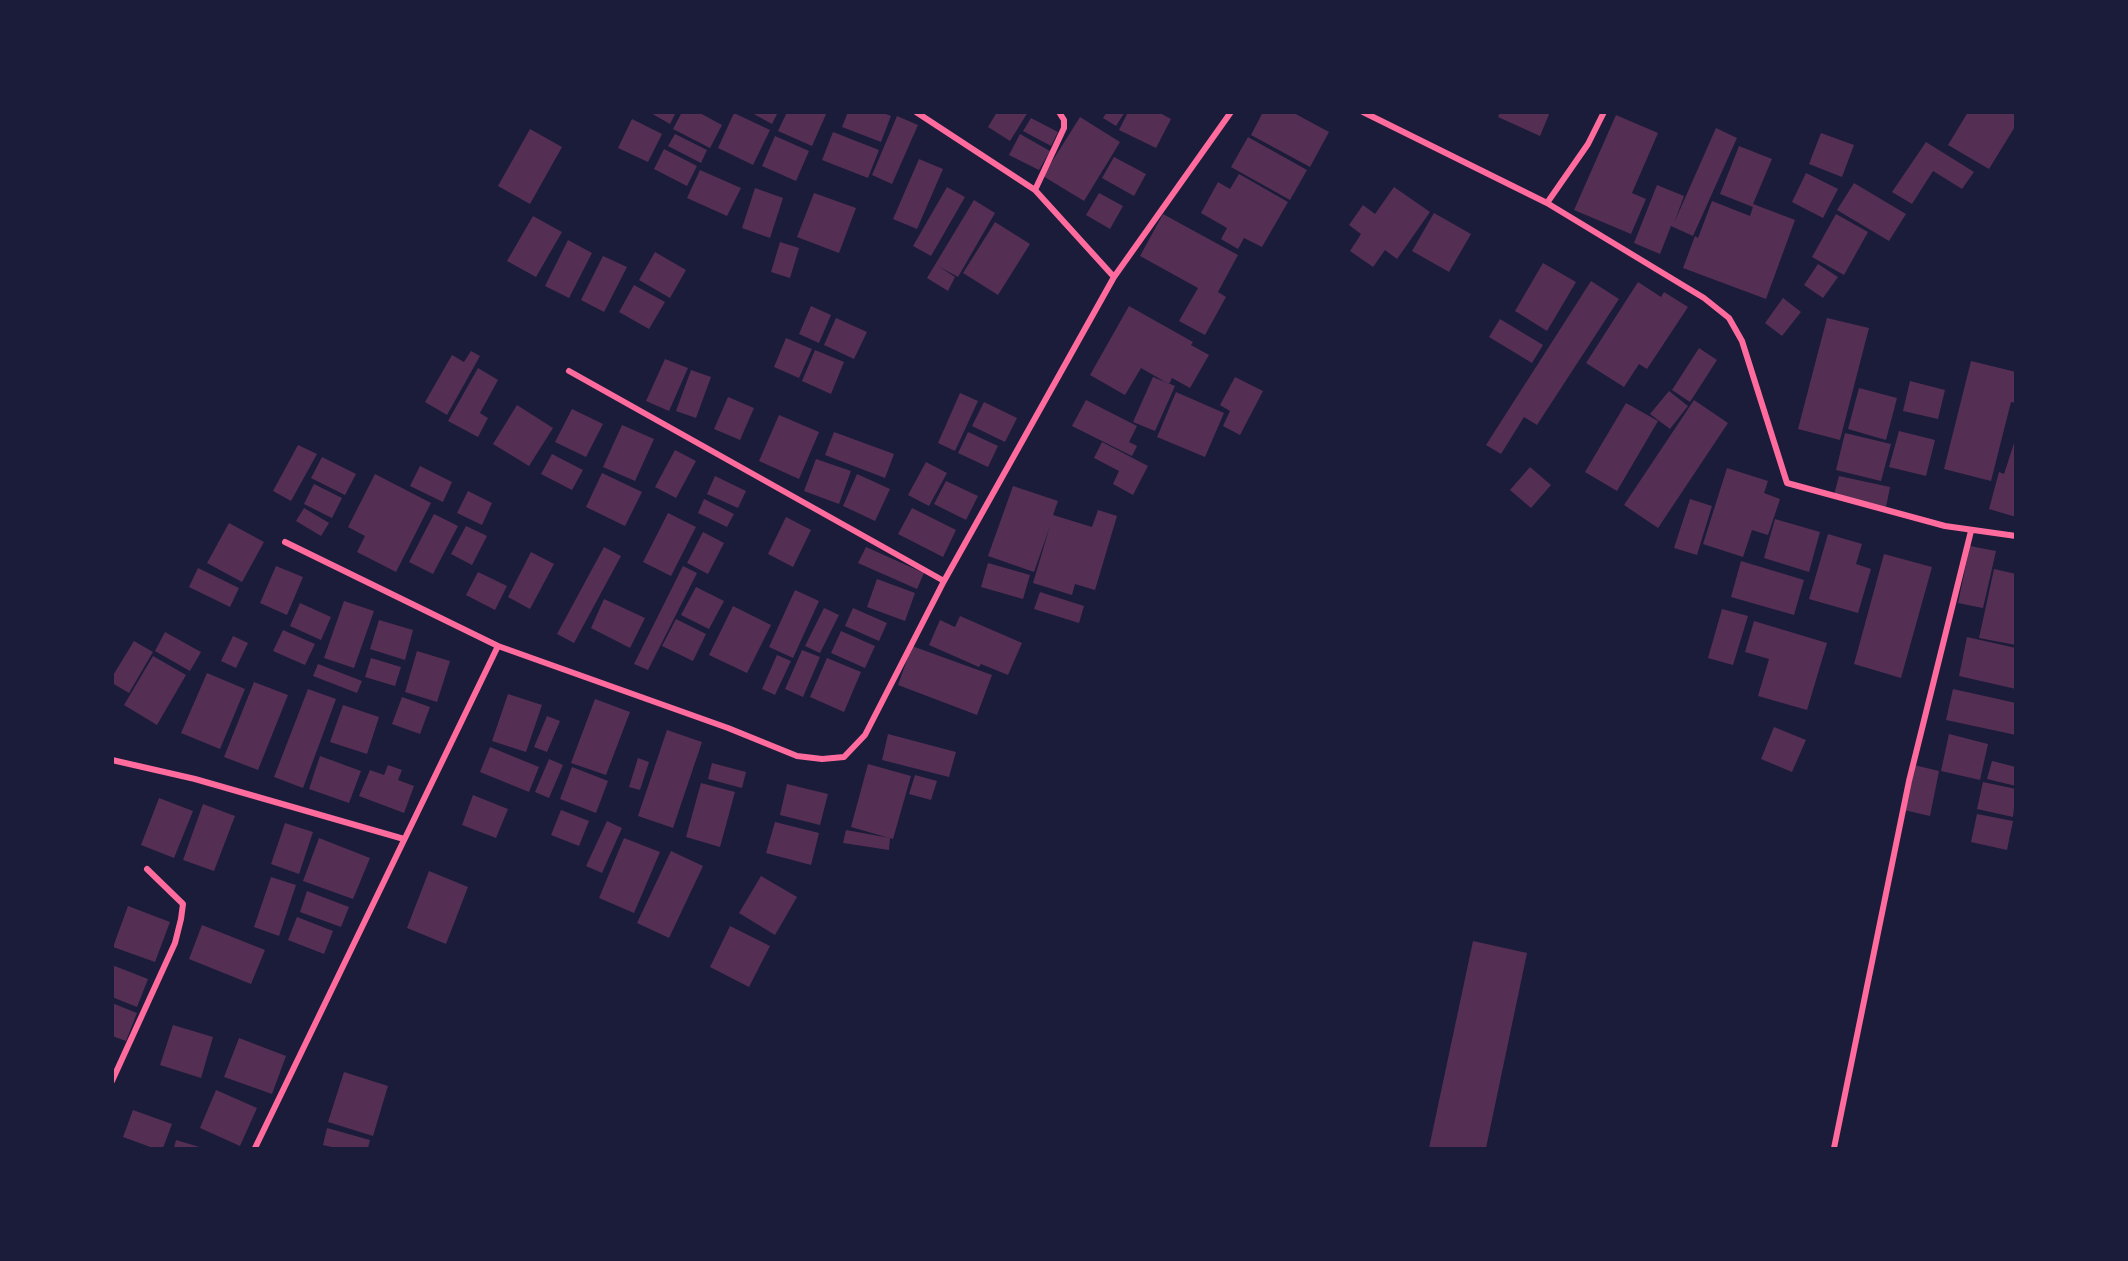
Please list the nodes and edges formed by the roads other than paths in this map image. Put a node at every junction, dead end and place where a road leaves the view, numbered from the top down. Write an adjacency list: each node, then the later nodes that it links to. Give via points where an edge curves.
1 (916, 112): 6 (street)
2 (1059, 112): 6 (street, via 1064,128)
3 (1231, 112): 8 (street)
4 (1364, 112): 7 (street)
5 (1604, 112): 7 (street, via 1588,144)
6 (1035, 190): 8 (street)
7 (1547, 203): 10 (street, via 1704,298 1729,318 1743,341 1787,483)
8 (1114, 277): 13 (street)
9 (569, 371): 13 (street)
10 (1971, 531): 11 (street); 20 (street, via 1909,781)
11 (2016, 536)
12 (285, 542): 14 (street)
13 (944, 581): 14 (street, via 865,735 844,757 797,756)
14 (498, 646): 16 (street)
15 (112, 760): 16 (street, via 195,779)
16 (404, 839): 19 (street)
17 (147, 869): 18 (street, via 183,904 181,919 175,943)
18 (112, 1081)
19 (255, 1149)
20 (1834, 1149)

